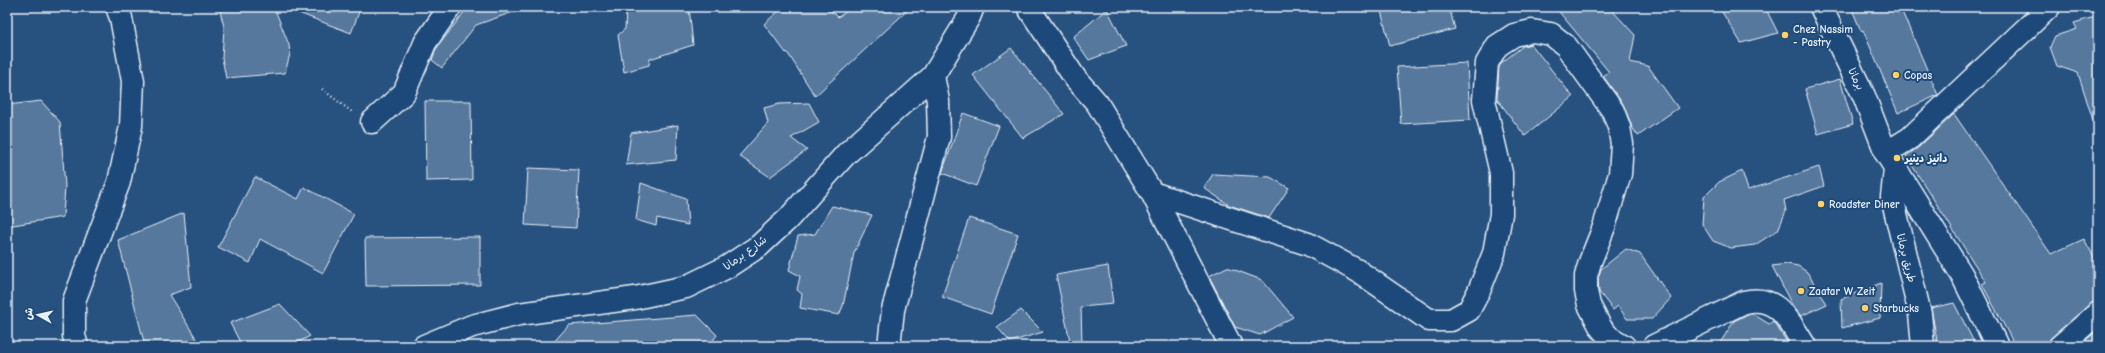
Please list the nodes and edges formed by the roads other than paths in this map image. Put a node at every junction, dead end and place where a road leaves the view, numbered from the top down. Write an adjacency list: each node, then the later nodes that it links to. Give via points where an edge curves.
1 (117, 7): 12 (street, via 133,81 131,126 118,182 74,301 74,336)
2 (450, 7): 8 (street, via 425,44 404,93)
3 (973, 7): 7 (street, شارع برمانا)
4 (1028, 7): 10 (street, via 1075,78 1097,103)
5 (1821, 7): 9 (street, برمانا, via 1864,96)
6 (2049, 7): 9 (street, via 1910,138)
7 (933, 76): 13 (street, شارع برمانا, via 846,154 759,246 705,279 686,287 635,298 519,314 472,326); 14 (street, via 938,101 940,137 893,310)
8 (372, 122)
9 (1891, 161): 19 (street, طريق برمانا, via 1892,197 1920,314); 20 (street, برمانا, via 1962,275)
10 (1152, 193): 15 (street); 16 (street, via 1308,244 1358,271 1429,320 1450,320 1469,310 1479,291 1494,254 1501,214 1501,174 1484,100 1487,63 1497,46 1514,34 1532,31 1551,34 1566,46 1613,111 1619,127 1622,144 1620,174 1604,228 1590,262 1586,276 1586,291 1589,305 1601,328)
11 (2098, 313): 21 (street)
12 (78, 346)
13 (424, 346)
14 (889, 346)
15 (1231, 346)
16 (1624, 346)
17 (1654, 346): 18 (street, via 1744,302 1754,300 1775,305)
18 (1805, 346)
19 (1923, 346)
20 (1997, 346)
21 (2060, 346)

